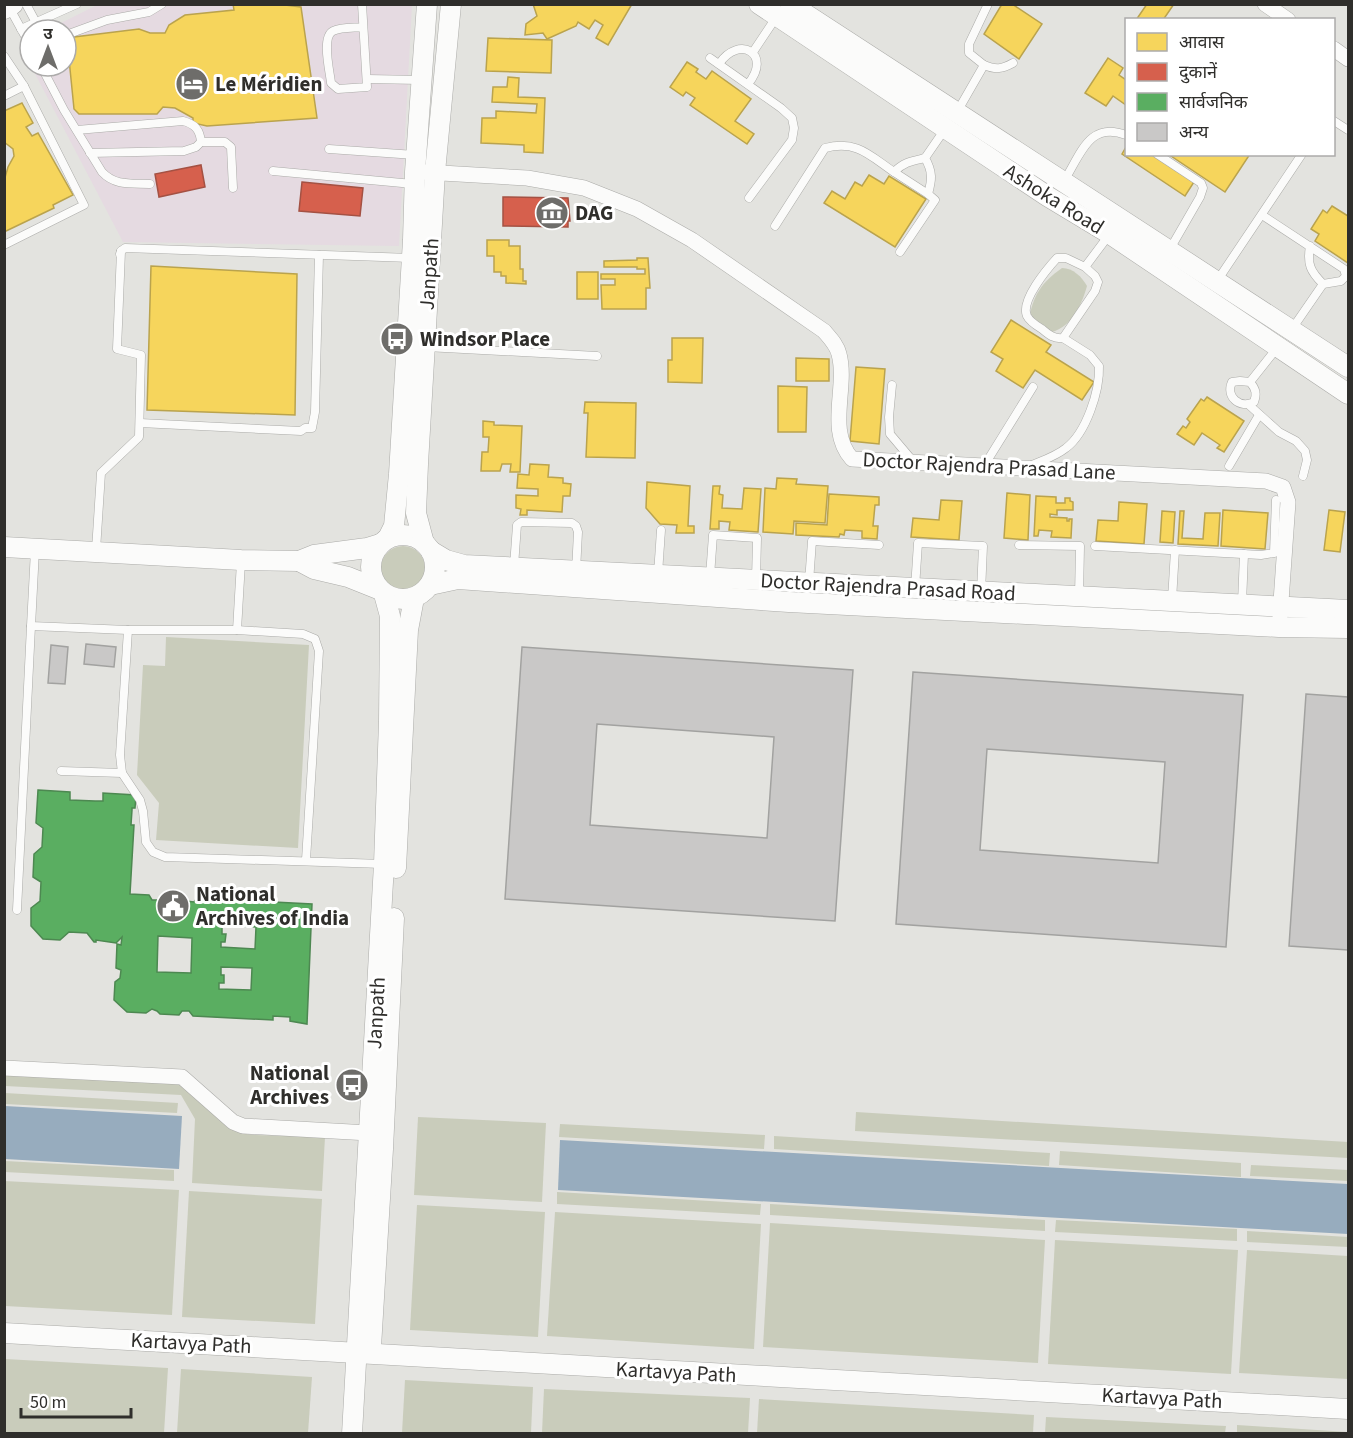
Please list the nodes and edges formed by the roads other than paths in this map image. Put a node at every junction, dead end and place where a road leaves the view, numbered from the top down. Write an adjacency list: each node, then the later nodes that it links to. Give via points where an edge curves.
1 (162, 4): 16 (lane, via 149,12)
2 (362, 4): 15 (lane)
3 (428, 4): 27 (main road, Janpath)
4 (451, 4): 44 (main road, Janpath)
5 (759, 4): 10 (main road, Ashoka Road)
6 (988, 4): 24 (lane, via 969,44 969,52)
7 (1265, 4): 13 (street)
8 (13, 6): 11 (lane); 14 (lane)
9 (74, 6): 12 (lane)
10 (784, 8): 18 (lane); 31 (main road, Ashoka Road)
11 (28, 18)
12 (52, 18)
13 (1285, 18)
14 (18, 20)
15 (363, 27): 26 (lane); 26 (lane, via 334,30 326,41 331,83 338,89 368,87)
16 (78, 30)
17 (1335, 50): 21 (street)
18 (753, 52): 23 (lane, via 736,50); 28 (lane, via 757,64)
19 (4, 56): 29 (lane)
20 (710, 58): 23 (lane)
21 (1348, 58)
22 (1013, 63): 24 (lane, via 1002,69)
23 (719, 64): 28 (lane)
24 (984, 65): 31 (lane)
25 (48, 78): 33 (lane)
26 (368, 79): 27 (lane)
27 (422, 80): 42 (main road, Janpath)
28 (748, 84): 50 (lane, via 792,118 794,128 792,140)
29 (24, 86): 30 (lane); 54 (lane, via 84,205)
30 (4, 96)
31 (951, 121): 41 (lane); 46 (main road, Ashoka Road); 53 (main road, Ashoka Road, via 1047,196)
32 (1335, 122): 34 (lane)
33 (76, 130): 36 (lane, via 183,121 197,128); 38 (lane)
34 (1348, 130)
35 (1125, 135): 46 (lane, via 1113,130 1091,138)
36 (201, 142): 38 (lane, via 184,151); 48 (lane, via 225,142 231,147)
37 (329, 149): 42 (lane)
38 (90, 153): 47 (lane, via 109,180)
39 (1160, 156): 56 (lane, via 1203,188)
40 (1301, 156): 51 (lane)
41 (925, 158): 45 (lane, via 902,164); 49 (lane, via 932,170)
42 (416, 170): 43 (lane); 44 (street, Doctor Rajendra Prasad Lane); 59 (main road, Janpath)
43 (273, 171)
44 (435, 172): 65 (main road, Janpath); 76 (street, Doctor Rajendra Prasad Lane, via 527,178 584,188 637,209 692,240 824,331 834,342 841,372 839,429 845,452 852,459)
45 (894, 172): 49 (lane); 52 (lane, via 849,145 825,148)
46 (1064, 183): 53 (main road, Ashoka Road)
47 (150, 184)
48 (233, 188)
49 (928, 194): 57 (lane, via 935,200)
50 (749, 198)
51 (1262, 215): 55 (lane); 61 (lane)
52 (776, 226)
53 (1115, 226): 56 (main road, Ashoka Road); 60 (lane); 66 (main road, Ashoka Road)
54 (4, 245)
55 (1310, 246): 62 (lane, via 1309,269); 62 (lane, via 1344,269 1346,276 1341,280)
56 (1169, 251): 61 (main road, Ashoka Road)
57 (900, 252)
58 (319, 255): 59 (lane); 75 (lane, via 312,428 301,431); 75 (lane, via 125,248 121,252 117,349 141,356)
59 (412, 258): 83 (main road, Janpath, via 394,526)
60 (1085, 267): 64 (lane, via 1098,282); 64 (lane, via 1057,258 1044,271 1026,304 1026,315 1031,321 1055,339)
61 (1216, 282): 63 (main road, Ashoka Road)
62 (1323, 284): 63 (lane)
63 (1291, 330): 66 (lane); 68 (main road, Ashoka Road)
64 (1063, 338): 79 (lane, via 1090,355 1099,366 1098,388 1088,418 1067,447)
65 (424, 347): 67 (lane); 88 (main road, Janpath, via 416,513)
66 (1278, 347): 69 (lane); 72 (main road, Ashoka Road)
67 (597, 356)
68 (1348, 367)
69 (1250, 382): 73 (lane, via 1257,395); 73 (lane, via 1232,382 1229,392 1240,404)
70 (892, 385): 76 (lane, via 890,434)
71 (1033, 387): 77 (lane)
72 (1348, 394)
73 (1249, 405): 74 (lane)
74 (1259, 415): 78 (lane); 80 (lane, via 1305,451)
75 (140, 423): 91 (lane, via 139,437 101,472)
76 (915, 463): 77 (street, Doctor Rajendra Prasad Lane)
77 (984, 466): 79 (street, Doctor Rajendra Prasad Lane)
78 (1229, 466)
79 (1021, 469): 110 (street, Doctor Rajendra Prasad Lane, via 1266,481 1283,487 1288,502)
80 (1303, 476)
81 (1276, 500): 92 (lane, via 1274,553)
82 (661, 530): 97 (lane)
83 (384, 541): 88 (main road, via 407,535); 94 (main road); 103 (main road, via 371,561 370,571)
84 (1018, 544): 106 (lane, via 1080,546)
85 (879, 545): 100 (lane, via 812,541)
86 (1095, 546): 90 (lane)
87 (4, 547): 89 (main road)
88 (428, 547): 95 (main road, Doctor Rajendra Prasad Road, via 446,560 464,565); 101 (main road, via 435,568)
89 (35, 548): 91 (main road); 111 (lane)
90 (1176, 550): 92 (lane); 107 (lane)
91 (96, 552): 93 (main road)
92 (1244, 554): 108 (lane)
93 (241, 560): 94 (main road); 114 (lane)
94 (299, 561): 103 (main road)
95 (514, 567): 96 (main road, Doctor Rajendra Prasad Road); 96 (lane, via 517,525 572,523 578,532)
96 (576, 571): 97 (main road, Doctor Rajendra Prasad Road)
97 (658, 574): 98 (main road, Doctor Rajendra Prasad Road)
98 (710, 578): 99 (main road, Doctor Rajendra Prasad Road); 99 (lane, via 712,535 757,538)
99 (756, 580): 100 (main road, Doctor Rajendra Prasad Road)
100 (809, 584): 102 (main road, Doctor Rajendra Prasad Road)
101 (430, 585): 105 (main road); 110 (main road, Doctor Rajendra Prasad Road, via 458,579 789,602)
102 (915, 589): 104 (main road, Doctor Rajendra Prasad Road); 104 (lane, via 918,543 972,545 983,546)
103 (381, 591): 105 (main road, via 398,600); 118 (main road, Janpath, via 390,616)
104 (981, 592): 106 (main road, Doctor Rajendra Prasad Road)
105 (414, 598): 120 (main road, Janpath, via 408,630)
106 (1079, 598): 107 (main road, Doctor Rajendra Prasad Road)
107 (1172, 603): 108 (main road, Doctor Rajendra Prasad Road)
108 (1242, 606): 110 (main road, Doctor Rajendra Prasad Road)
109 (1348, 610): 110 (main road, Doctor Rajendra Prasad Road)
110 (1280, 617): 112 (main road, Doctor Rajendra Prasad Road)
111 (31, 626): 113 (lane); 119 (lane)
112 (1348, 628)
113 (128, 630): 114 (lane); 116 (lane)
114 (237, 630): 117 (lane, via 303,634 315,639 318,651)
115 (61, 771): 116 (lane)
116 (122, 773): 117 (lane, via 140,800 146,842 153,852 165,857)
117 (306, 860): 118 (lane)
118 (384, 864): 120 (main road, Janpath)
119 (17, 910)
120 (387, 934): 122 (main road, Janpath); 124 (main road, Janpath, via 384,1137)
121 (4, 1068): 122 (street, via 182,1077 233,1122 243,1126)
122 (369, 1133): 124 (main road, Janpath)
123 (4, 1333): 124 (main road, Kartavya Path)
124 (364, 1354): 125 (main road, Kartavya Path); 126 (main road, Janpath); 127 (main road, Janpath)
125 (1348, 1408)
126 (352, 1434)
127 (366, 1434)

